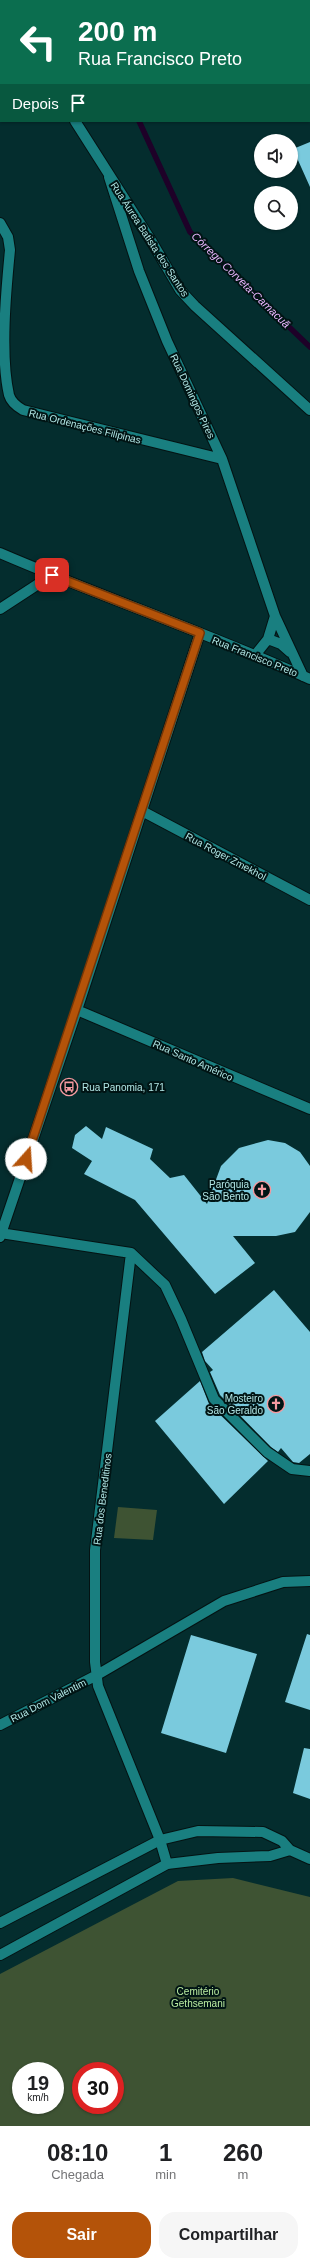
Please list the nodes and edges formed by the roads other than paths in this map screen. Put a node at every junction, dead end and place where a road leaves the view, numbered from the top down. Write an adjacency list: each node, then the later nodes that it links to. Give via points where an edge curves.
1 (76, 122): 2 (street, Rua Áurea Batista dos Santos)
2 (109, 177): 4 (street, Rua Áurea Batista dos Santos, via 180,290 194,306); 5 (street, Rua Domingos Pires, via 139,271 167,341)
3 (0, 223): 5 (street, Rua Ordenações Filipinas, via 8,237 10,250 3,345 5,376 9,395 15,405 22,410)
4 (310, 410)
5 (222, 459): 9 (street, Rua Domingos Pires)
6 (0, 553): 7 (street, Rua Francisco Preto)
7 (52, 575): 8 (street); 10 (street, Rua Francisco Preto)
8 (0, 609)
9 (274, 616): 11 (street); 12 (street, Rua Domingos Pires)
10 (200, 633): 13 (street, Rua Francisco Preto); 15 (street)
11 (268, 639): 12 (street, via 281,644); 13 (street)
12 (292, 653): 14 (street, Rua Domingos Pires)
13 (256, 654): 14 (street, Rua Francisco Preto)
14 (306, 677)
15 (142, 811): 16 (street, Rua Roger Zmekhol); 17 (street)
16 (310, 900)
17 (77, 1010): 18 (street, Rua Santo Américo); 19 (street)
18 (310, 1109)
19 (0, 1235): 20 (street)
20 (131, 1254): 21 (street, via 165,1285 214,1399 267,1452 292,1469); 23 (street, Rua dos Beneditinos, via 95,1550)
21 (310, 1470)
22 (310, 1581): 23 (street, Rua Dom Valentim, via 283,1582 224,1601)
23 (97, 1675): 24 (street, Rua Dom Valentim); 25 (street, Rua dos Beneditinos, via 98,1686)
24 (0, 1725)
25 (160, 1840): 26 (street, via 198,1831 263,1832 282,1841); 28 (street, Rua dos Beneditinos); 29 (street)
26 (290, 1850): 27 (street); 28 (street, via 270,1856 218,1858)
27 (310, 1859)
28 (168, 1864): 30 (street)
29 (0, 1923)
30 (0, 1955)

